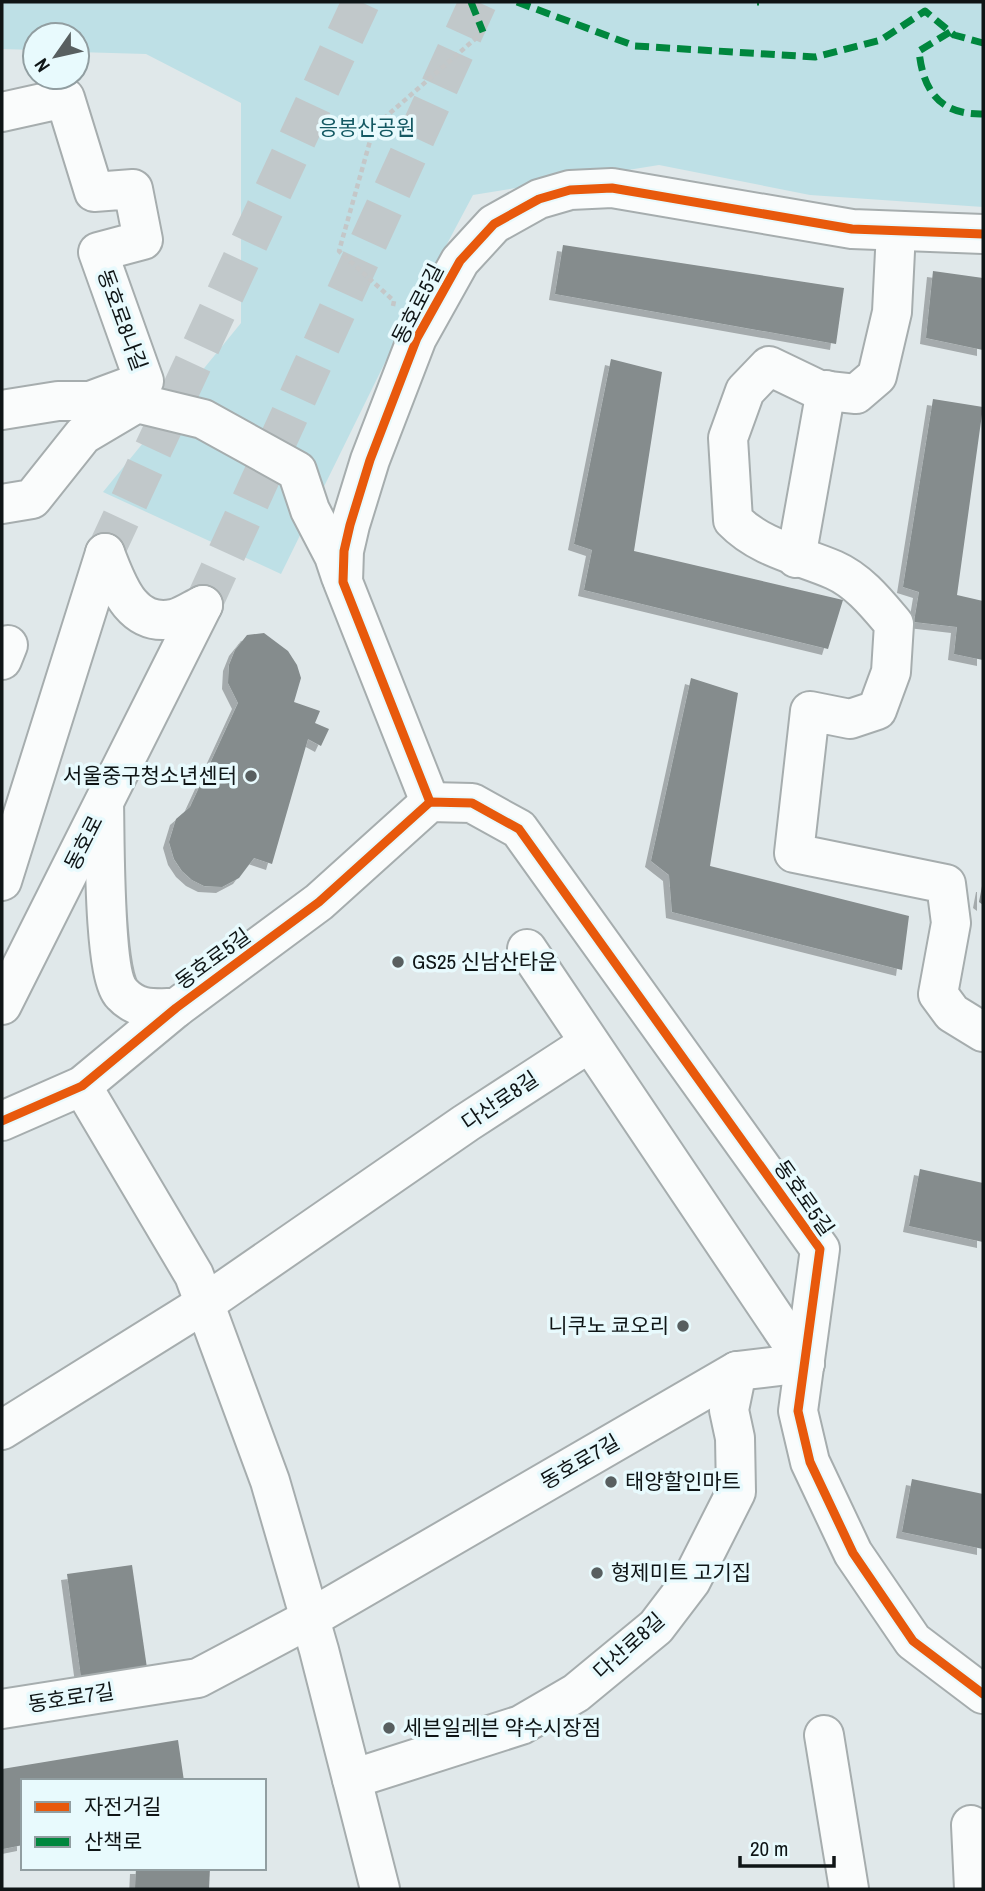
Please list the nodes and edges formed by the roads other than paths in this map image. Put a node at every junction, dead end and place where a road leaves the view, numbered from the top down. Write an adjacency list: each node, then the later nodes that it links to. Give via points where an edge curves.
1 (2, 112): 6 (street, 동호로8나길, via 65,98 94,192 133,189 143,240 98,252 144,381)
2 (896, 231): 3 (street, 동호로5길); 4 (street, via 892,312 877,376 856,394); 9 (street, 동호로5길, via 852,229 612,188 570,190 538,199 494,224 460,261 417,338 350,525)
3 (983, 234)
4 (826, 390): 8 (street); 8 (street, via 769,366 745,391 728,438 733,520 744,532)
5 (2, 410): 6 (street, 동호로8나길, via 58,401)
6 (100, 410): 7 (street, via 33,499); 9 (street, via 137,403 203,419 297,471)
7 (2, 503)
8 (796, 558): 16 (street, via 836,571 869,595 894,624 891,673 877,710 850,719 810,711 794,853 946,884 951,923 938,994 952,1013)
9 (343, 582): 10 (street, 동호로5길)
10 (430, 802): 15 (street, 동호로5길, via 319,902); 21 (street, 동호로5길, via 472,803 519,829 820,1249)
11 (104, 803): 12 (street, 동호로, via 203,605 173,619 136,611 125,598 105,553); 14 (street, 동호로); 15 (street, via 106,912 120,992 141,1008)
12 (2, 881)
13 (527, 949): 17 (street)
14 (2, 1005)
15 (176, 1008): 18 (street, 동호로5길)
16 (983, 1032)
17 (589, 1042): 20 (street, 다산로8길); 21 (street)
18 (82, 1086): 19 (street, 동호로5길); 20 (street, via 194,1275)
19 (2, 1121)
20 (204, 1304): 23 (street, 다산로8길); 24 (street, via 270,1480)
21 (805, 1363): 22 (street, 동호로7길); 25 (street, 동호로5길, via 798,1411 810,1462 853,1553 913,1641)
22 (737, 1371): 24 (street, 동호로7길); 28 (street, 다산로8길, via 729,1410 735,1438 736,1492 691,1581 656,1628 576,1693 521,1726)
23 (2, 1430)
24 (309, 1619): 26 (street, 동호로7길, via 198,1678); 28 (street)
25 (983, 1694)
26 (2, 1709)
27 (824, 1735): 31 (street)
28 (352, 1779): 30 (street)
29 (971, 1825): 32 (street)
30 (380, 1889)
31 (849, 1889)
32 (974, 1889)

